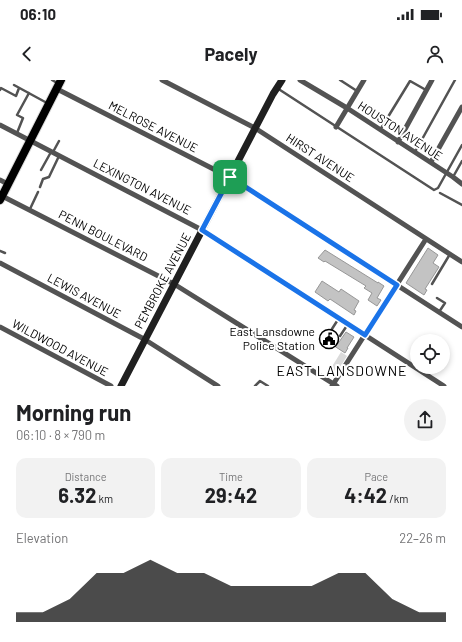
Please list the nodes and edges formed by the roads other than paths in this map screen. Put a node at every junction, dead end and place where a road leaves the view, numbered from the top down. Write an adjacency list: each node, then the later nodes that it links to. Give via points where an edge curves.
1 (162, 80): 21 (street, HIRST AVENUE)
2 (282, 80): 11 (street, PEMBROKE AVENUE)
3 (300, 80): 18 (street, HOUSTON AVENUE)
4 (340, 80): 14 (lane)
5 (364, 80): 14 (street)
6 (432, 80): 13 (street)
7 (455, 80): 29 (lane)
8 (57, 83): 16 (main road); 35 (street, MELROSE AVENUE)
9 (14, 85): 10 (lane)
10 (20, 88): 12 (lane, via 16,96 1,88); 15 (lane)
11 (276, 88): 20 (lane); 21 (street, PEMBROKE AVENUE)
12 (0, 90)
13 (427, 90): 22 (lane, via 410,81); 26 (street)
14 (357, 91): 18 (street)
15 (29, 93): 16 (lane); 23 (lane, via 17,115 23,118)
16 (49, 104): 24 (main road)
17 (462, 107): 32 (street)
18 (347, 108): 20 (street); 22 (street, HOUSTON AVENUE)
19 (1, 126): 23 (street, LEXINGTON AVENUE)
20 (336, 126): 34 (lane, via 434,190)
21 (256, 128): 35 (street, PEMBROKE AVENUE); 47 (street, HIRST AVENUE)
22 (380, 130): 26 (street, HOUSTON AVENUE)
23 (16, 133): 24 (street, LEXINGTON AVENUE)
24 (30, 141): 28 (street, LEXINGTON AVENUE); 38 (main road)
25 (59, 141): 28 (lane)
26 (398, 142): 29 (street, HOUSTON AVENUE)
27 (462, 145): 34 (lane)
28 (52, 152): 30 (street, LEXINGTON AVENUE); 33 (lane)
29 (415, 152): 32 (street, HOUSTON AVENUE)
30 (59, 156): 40 (lane, via 49,177 44,179); 46 (street, LEXINGTON AVENUE)
31 (462, 161): 36 (lane)
32 (432, 162): 34 (street, HOUSTON AVENUE)
33 (41, 170)
34 (447, 173): 36 (street, HOUSTON AVENUE)
35 (230, 177): 46 (street, PEMBROKE AVENUE); 55 (street, MELROSE AVENUE)
36 (453, 177): 39 (street, HOUSTON AVENUE)
37 (0, 180): 38 (street)
38 (8, 184): 43 (main road)
39 (462, 184)
40 (40, 186)
41 (38, 192): 45 (lane)
42 (440, 193): 44 (lane)
43 (1, 198): 45 (street, PENN BOULEVARD)
44 (462, 205)
45 (29, 210): 53 (street, PENN BOULEVARD)
46 (202, 230): 53 (street, PEMBROKE AVENUE); 58 (street, LEXINGTON AVENUE)
47 (426, 239): 50 (street, HIRST AVENUE); 55 (street)
48 (0, 251): 49 (lane)
49 (5, 253)
50 (450, 254): 51 (street, HIRST AVENUE); 54 (lane)
51 (462, 262)
52 (0, 263): 65 (street, LEWIS AVENUE)
53 (174, 284): 65 (street, PEMBROKE AVENUE); 66 (street, PENN BOULEVARD)
54 (432, 284)
55 (397, 285): 57 (street, MELROSE AVENUE); 63 (street)
56 (437, 298): 57 (lane, via 445,303)
57 (439, 312): 61 (street, MELROSE AVENUE)
58 (339, 318): 59 (street, LEXINGTON AVENUE); 62 (lane)
59 (348, 324): 63 (street, LEXINGTON AVENUE); 64 (lane)
60 (0, 327): 67 (street, WILDWOOD AVENUE)
61 (462, 327)
62 (330, 332)
63 (365, 335): 66 (street); 72 (street, LEXINGTON AVENUE)
64 (340, 336)
65 (144, 339): 68 (street, PEMBROKE AVENUE); 69 (street, LEWIS AVENUE)
66 (334, 385)
67 (111, 386)
68 (121, 386)
69 (218, 386)
70 (255, 386): 71 (lane, via 260,381)
71 (268, 386)
72 (444, 386)

